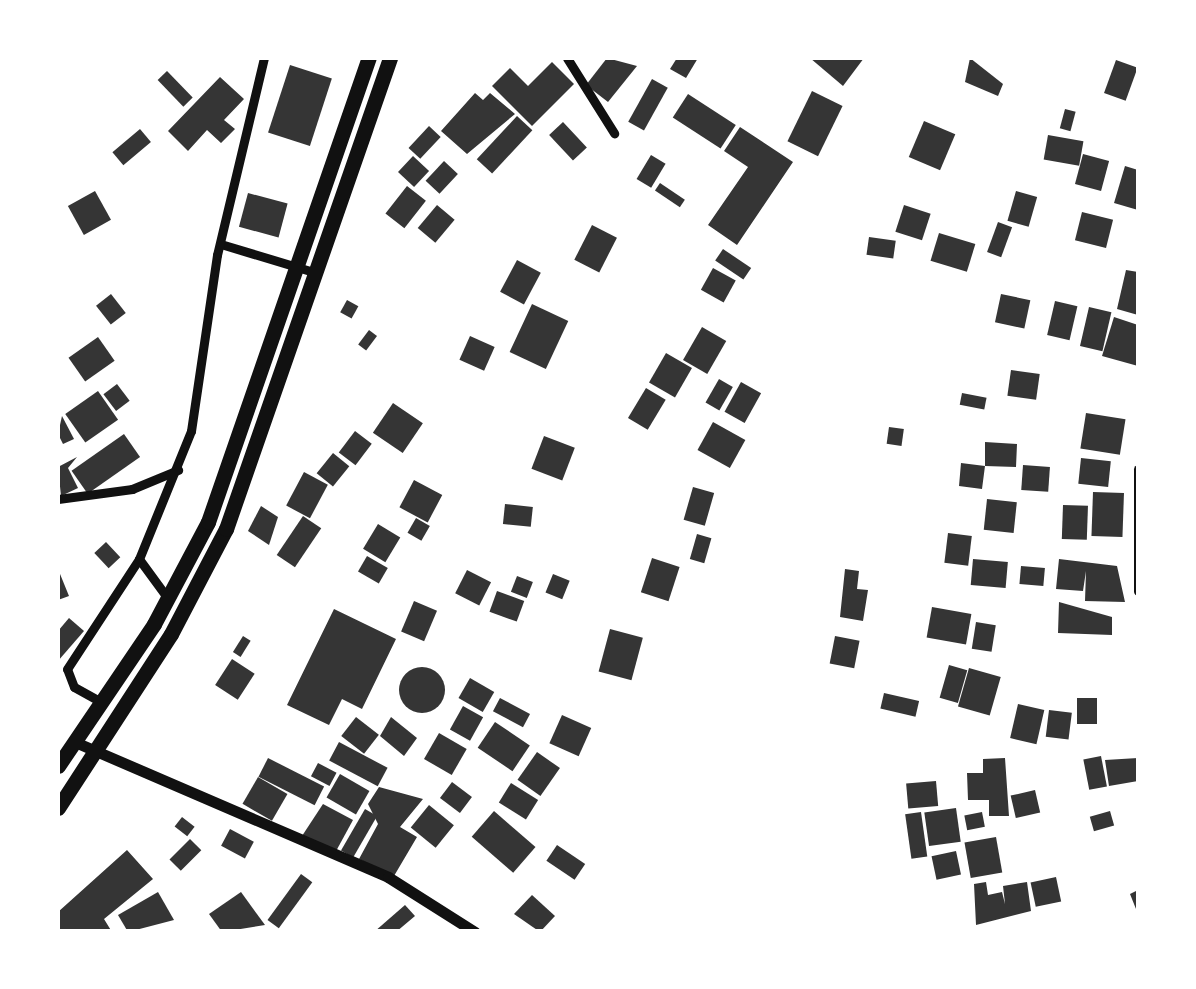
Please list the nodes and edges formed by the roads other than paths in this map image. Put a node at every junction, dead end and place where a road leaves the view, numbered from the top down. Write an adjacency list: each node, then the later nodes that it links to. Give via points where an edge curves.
1 (264, 58): 6 (street)
2 (369, 58): 7 (highway)
3 (390, 58): 8 (highway)
4 (567, 58): 5 (street)
5 (614, 134)
6 (224, 244): 7 (street); 10 (street, via 202,391)
7 (299, 268): 8 (street); 14 (highway, via 208,522)
8 (318, 273): 17 (highway, via 210,566)
9 (1138, 468): 13 (street)
10 (178, 470): 11 (street, via 132,489); 12 (street)
11 (58, 498)
12 (138, 559): 14 (street); 15 (street, via 66,669 70,683)
13 (1138, 591)
14 (169, 600): 15 (highway)
15 (104, 703): 16 (highway)
16 (75, 742): 17 (street); 18 (highway)
17 (96, 752): 19 (highway); 20 (street, via 388,877)
18 (58, 766)
19 (58, 808)
20 (475, 932)

